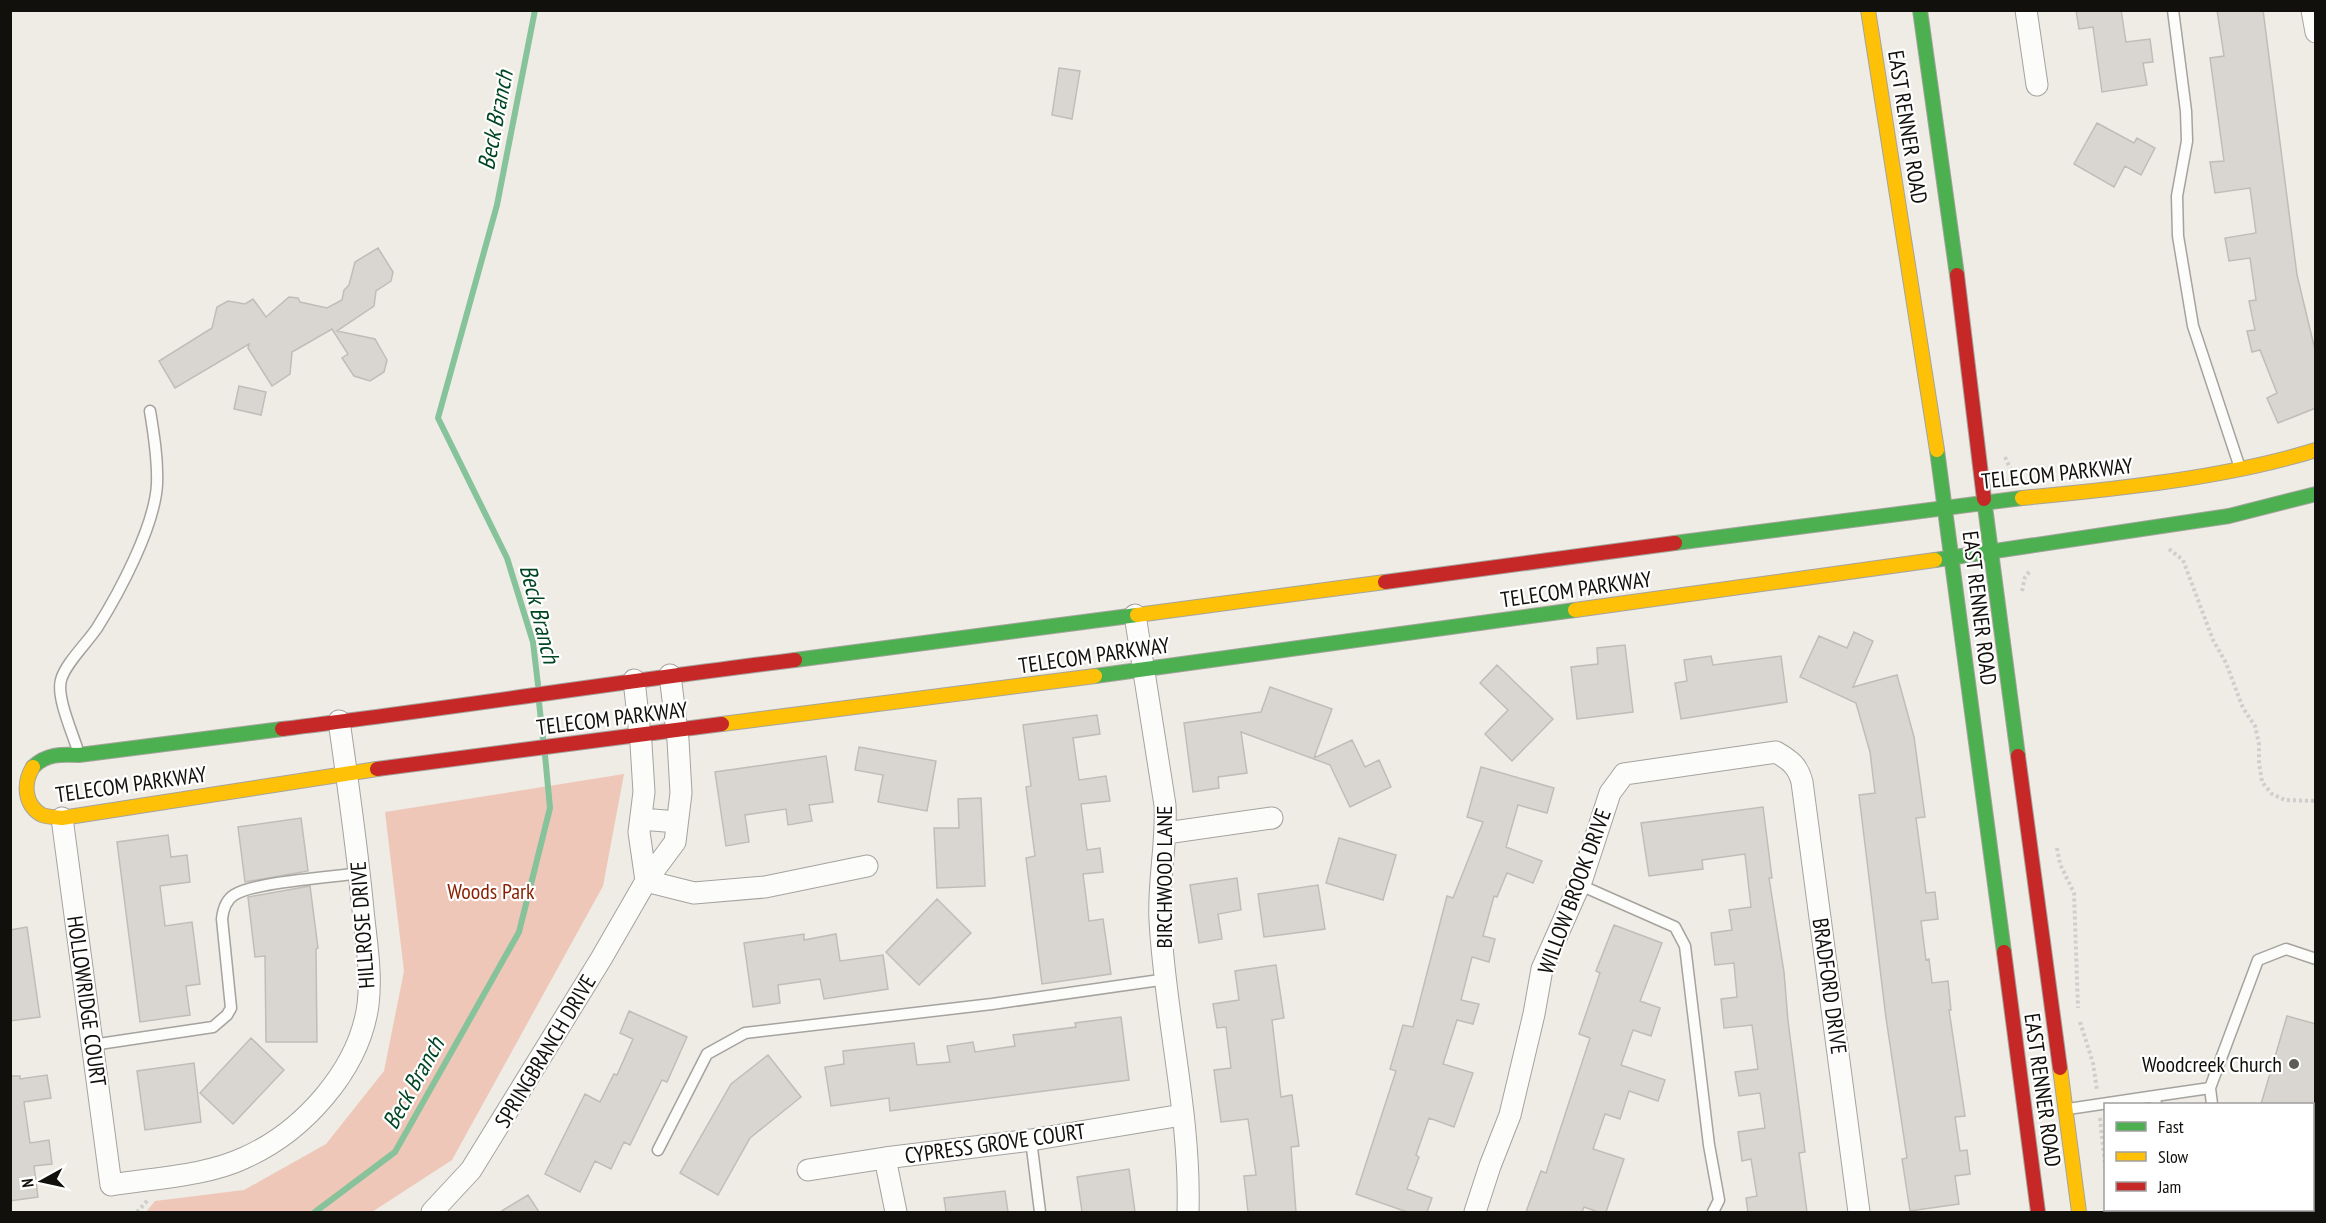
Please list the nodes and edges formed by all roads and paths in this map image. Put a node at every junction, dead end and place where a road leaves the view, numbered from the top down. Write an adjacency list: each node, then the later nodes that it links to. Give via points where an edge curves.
1 (1868, 10): 15 (street, EAST RENNER ROAD)
2 (1920, 10): 14 (street, EAST RENNER ROAD, via 1961,300)
3 (2026, 10): 7 (street)
4 (2173, 10): 11 (lane, via 2187,131 2177,196 2178,236 2193,326)
5 (2312, 10): 6 (street)
6 (2316, 32)
7 (2037, 85)
8 (150, 411): 28 (lane, via 157,486 150,516 110,607 61,680 62,699)
9 (2316, 450): 11 (street, TELECOM PARKWAY)
10 (2004, 454): 13 (path, via 2020,480)
11 (2240, 468): 13 (street, TELECOM PARKWAY, via 2107,490)
12 (2316, 494): 16 (street, TELECOM PARKWAY, via 2229,516)
13 (2022, 498): 14 (street, TELECOM PARKWAY)
14 (1984, 502): 15 (street, TELECOM PARKWAY); 18 (street, EAST RENNER ROAD)
15 (1946, 507): 19 (street, EAST RENNER ROAD); 21 (street, TELECOM PARKWAY)
16 (2028, 547): 18 (street, TELECOM PARKWAY); 20 (path, via 2031,569)
17 (2159, 550): 31 (path, via 2169,549 2183,560 2213,640 2255,726 2262,782 2272,794 2285,800)
18 (1991, 552): 19 (street, TELECOM PARKWAY); 51 (street, EAST RENNER ROAD)
19 (1952, 558): 22 (street, TELECOM PARKWAY); 68 (street, EAST RENNER ROAD)
20 (2021, 594)
21 (1135, 615): 22 (street, BIRCHWOOD LANE); 23 (street, TELECOM PARKWAY)
22 (1143, 670): 26 (street, TELECOM PARKWAY); 36 (street, BIRCHWOOD LANE)
23 (670, 675): 24 (street, TELECOM PARKWAY); 26 (street, SPRINGBRANCH DRIVE)
24 (634, 680): 25 (street, TELECOM PARKWAY); 27 (street)
25 (339, 721): 28 (street, TELECOM PARKWAY); 30 (street, HILLROSE DRIVE)
26 (676, 731): 27 (street, TELECOM PARKWAY); 35 (street, SPRINGBRANCH DRIVE, via 681,793)
27 (640, 735): 30 (street, TELECOM PARKWAY); 34 (street, via 644,792)
28 (79, 755): 32 (street, TELECOM PARKWAY, via 51,755 38,761 28,774 25,791 33,807 45,816)
29 (1792, 762): 41 (street, WILLOW BROOK DRIVE, via 1776,753 1624,774 1610,793); 67 (street, BRADFORD DRIVE, via 1802,782)
30 (346, 774): 32 (street, TELECOM PARKWAY); 39 (street, HILLROSE DRIVE)
31 (2316, 801)
32 (62, 818): 44 (street, HOLLOWRIDGE COURT)
33 (1272, 818): 36 (street)
34 (640, 819): 35 (street); 40 (street)
35 (678, 822): 40 (street, SPRINGBRANCH DRIVE, via 675,842)
36 (1166, 833): 43 (street, BIRCHWOOD LANE, via 1160,921)
37 (2057, 844): 49 (path, via 2060,864 2074,893 2079,1015 2093,1063)
38 (867, 866): 40 (street, via 765,887 694,893)
39 (360, 873): 44 (lane, via 266,886 235,894 228,900 222,919 231,1008 213,1027); 58 (street, HILLROSE DRIVE, via 369,963 368,1006 359,1039 325,1096 301,1122 243,1159 209,1169)
40 (646, 881): 61 (street, SPRINGBRANCH DRIVE, via 471,1170)
41 (1580, 885): 65 (street, WILLOW BROOK DRIVE, via 1542,969 1510,1114); 66 (lane, via 1675,927 1685,946 1719,1200)
42 (2316, 959): 45 (lane, via 2286,949 2258,960)
43 (1167, 979): 52 (street, BIRCHWOOD LANE); 54 (lane, via 745,1033 707,1054)
44 (92, 1045): 58 (street, HOLLOWRIDGE COURT)
45 (2210, 1088): 46 (lane); 48 (lane)
46 (2155, 1100): 47 (lane)
47 (2121, 1103)
48 (2212, 1103)
49 (2099, 1105): 50 (lane); 51 (lane); 55 (path)
50 (2104, 1105)
51 (2065, 1110): 69 (street, EAST RENNER ROAD)
52 (1182, 1115): 53 (street, CYPRESS GROVE COURT); 64 (street, BIRCHWOOD LANE)
53 (1031, 1140): 56 (street, CYPRESS GROVE COURT); 63 (lane)
54 (658, 1150)
55 (2104, 1154)
56 (885, 1158): 57 (street, CYPRESS GROVE COURT); 62 (street)
57 (808, 1170)
58 (111, 1185)
59 (150, 1198): 60 (path)
60 (137, 1212)
61 (432, 1212)
62 (896, 1212)
63 (1040, 1212)
64 (1188, 1212)
65 (1475, 1212)
66 (1713, 1212)
67 (1858, 1212)
68 (2038, 1212)
69 (2079, 1212)

